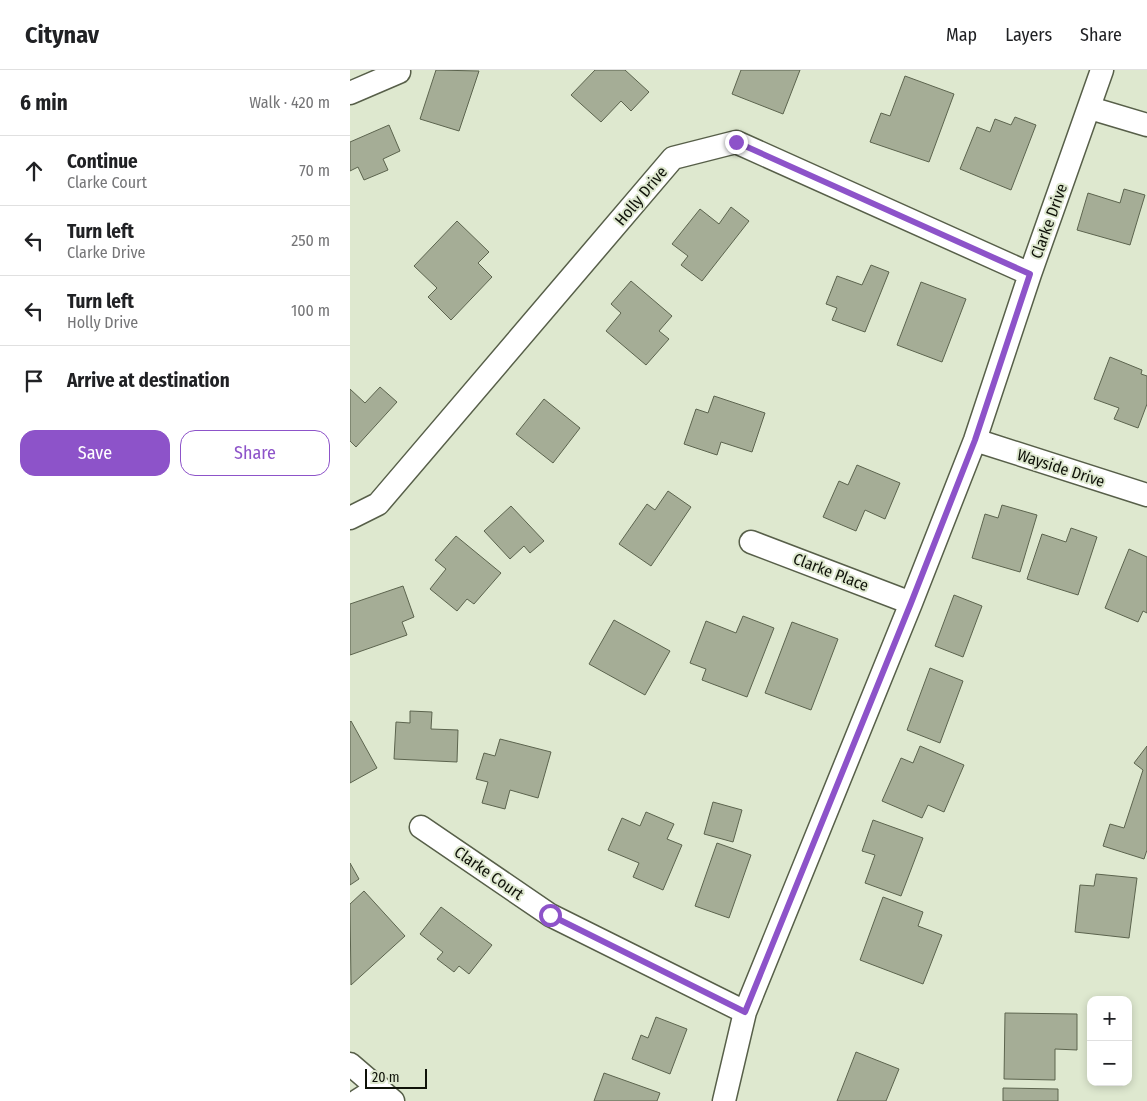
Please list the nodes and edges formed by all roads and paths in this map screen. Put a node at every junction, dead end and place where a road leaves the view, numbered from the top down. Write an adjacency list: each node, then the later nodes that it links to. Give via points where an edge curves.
1 (1102, 70): 4 (street, Clarke Drive)
2 (399, 72): 3 (street)
3 (350, 93)
4 (1090, 108): 5 (street); 6 (street, Clarke Drive)
5 (1147, 125)
6 (1030, 274): 7 (street, Clarke Drive); 9 (street, Holly Drive, via 736,142 673,158 378,504)
7 (975, 440): 8 (street, Wayside Drive); 11 (street, Clarke Drive)
8 (1147, 495)
9 (350, 518)
10 (752, 542): 11 (street, Clarke Place)
11 (911, 603): 13 (street, Clarke Drive)
12 (421, 827): 13 (street, Clarke Court, via 550,915)
13 (745, 1012): 17 (street, Clarke Drive)
14 (350, 1064): 15 (street)
15 (386, 1094): 16 (street)
16 (357, 1101)
17 (724, 1101)

